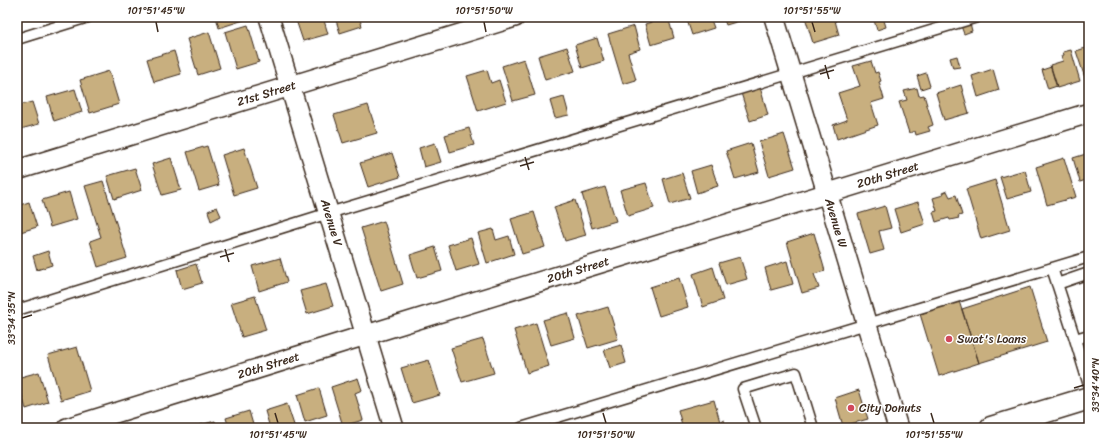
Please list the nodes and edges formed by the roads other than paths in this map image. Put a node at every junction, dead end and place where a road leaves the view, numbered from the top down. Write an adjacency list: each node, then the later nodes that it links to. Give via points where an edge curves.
1 (88, 17): 6 (lane)
2 (269, 17): 8 (street, Avenue V)
3 (515, 17): 8 (street, 21st Street)
4 (774, 17): 7 (street, Avenue W)
5 (977, 17): 7 (lane)
6 (17, 39)
7 (791, 73): 11 (street, Avenue W); 12 (lane)
8 (290, 86): 10 (street, 21st Street); 12 (street, Avenue V)
9 (1089, 113): 11 (street, 20th Street)
10 (17, 170)
11 (828, 193): 18 (street, Avenue W); 19 (street, 20th Street)
12 (329, 213): 17 (lane); 19 (street, Avenue V)
13 (1089, 257): 14 (lane)
14 (1052, 268): 16 (lane); 18 (lane)
15 (1089, 273): 16 (lane)
16 (1057, 284): 21 (lane)
17 (17, 310)
18 (866, 323): 26 (lane); 29 (street, Avenue W)
19 (366, 335): 24 (street, 20th Street); 25 (street, Avenue V)
20 (1089, 335): 21 (lane)
21 (1075, 339): 22 (lane)
22 (1089, 385)
23 (1089, 398): 30 (main road)
24 (67, 428)
25 (394, 428)
26 (522, 428)
27 (756, 428): 28 (lane, via 743,389 796,373)
28 (813, 428)
29 (898, 428)
30 (991, 428)

